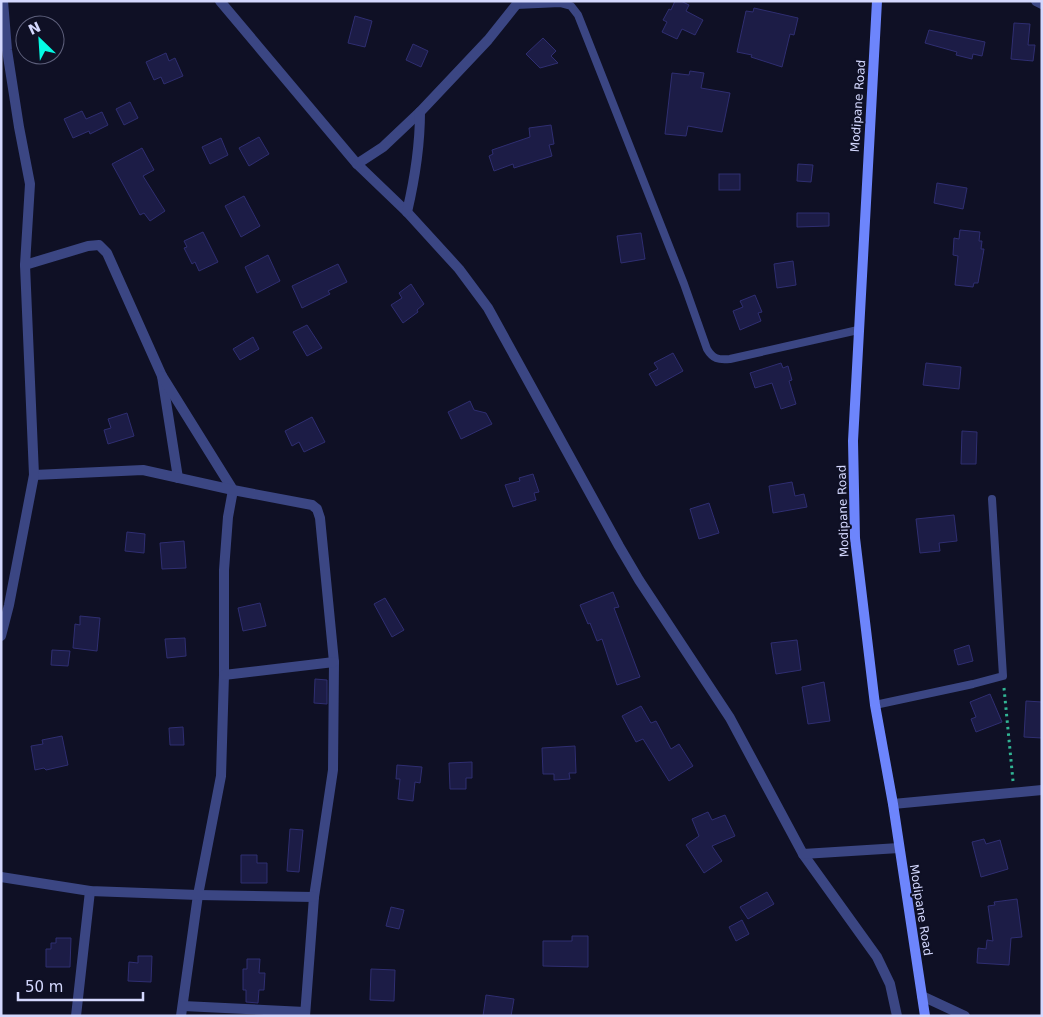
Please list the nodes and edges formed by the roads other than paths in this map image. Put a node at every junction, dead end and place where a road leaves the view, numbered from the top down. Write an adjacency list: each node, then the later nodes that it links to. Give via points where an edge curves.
1 (2, 1): 10 (street, via 30,184)
2 (220, 1): 8 (street)
3 (877, 1): 11 (main road, Modipane Road)
4 (1036, 1): 6 (street)
5 (516, 3): 7 (street, via 488,40); 11 (lane, via 560,3 571,6 578,15 712,356 719,360 730,359)
6 (1042, 4)
7 (420, 112): 8 (street, via 383,148); 9 (street, via 420,142)
8 (357, 164): 9 (street)
9 (407, 212): 24 (street, via 459,269 488,308 619,546 726,711)
10 (24, 265): 12 (street, via 88,246 99,246 107,253); 13 (street)
11 (858, 330): 20 (main road, Modipane Road, via 853,440 854,538)
12 (162, 376): 14 (street); 15 (street)
13 (34, 475): 14 (street, via 143,470); 17 (street)
14 (178, 478): 15 (street)
15 (232, 490): 18 (street, via 312,504 318,508); 19 (street, via 224,570)
16 (992, 499): 20 (lane, via 1003,676)
17 (1, 636)
18 (334, 662): 19 (street); 28 (street, via 333,770)
19 (224, 675): 27 (street, via 220,776)
20 (875, 705): 22 (main road, Modipane Road)
21 (1042, 790): 22 (street)
22 (894, 804): 23 (main road, Modipane Road)
23 (899, 848): 24 (street); 29 (main road, Modipane Road)
24 (803, 854): 33 (street, via 876,957 890,984)
25 (1, 877): 26 (street)
26 (90, 891): 27 (street); 32 (street)
27 (198, 896): 28 (street); 30 (street)
28 (314, 896): 31 (street)
29 (922, 996): 34 (main road, Modipane Road); 35 (street)
30 (182, 1011): 31 (street)
31 (305, 1014)
32 (76, 1016)
33 (898, 1016)
34 (925, 1016)
35 (965, 1016)

